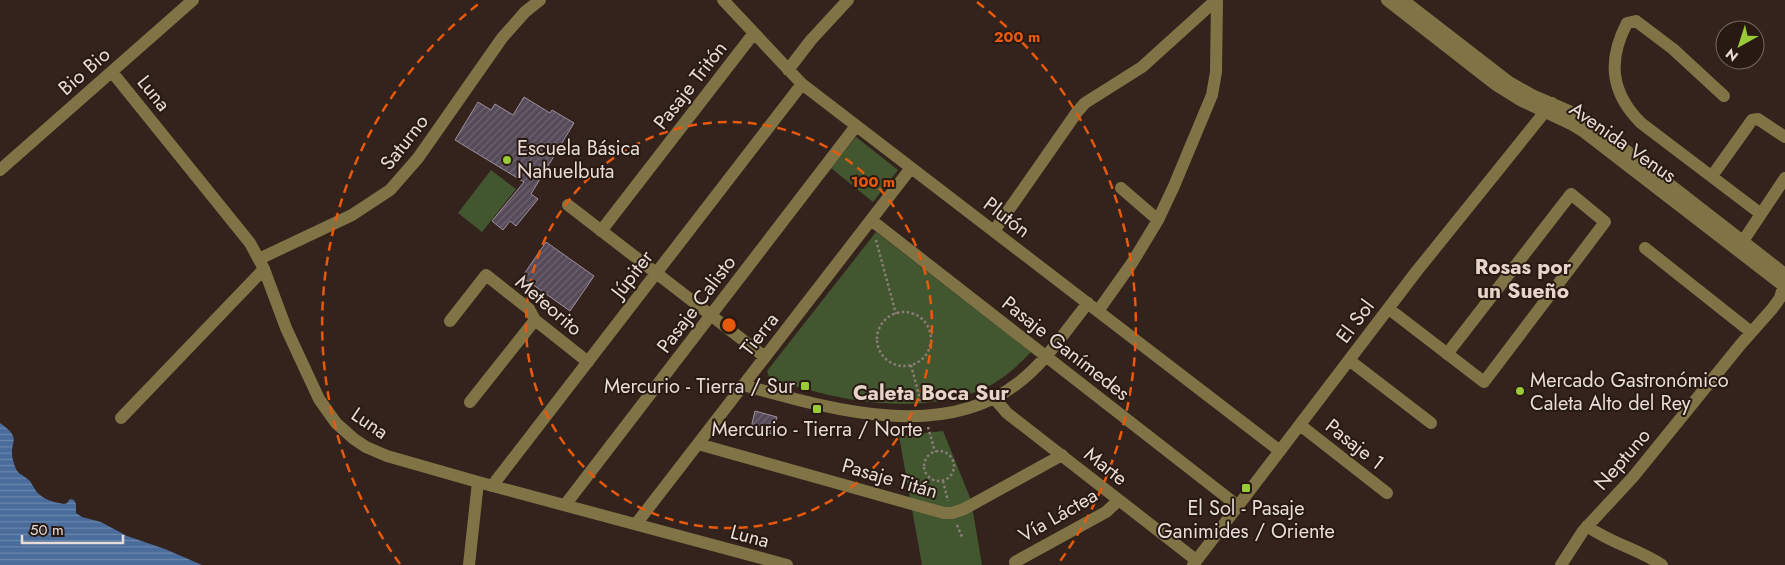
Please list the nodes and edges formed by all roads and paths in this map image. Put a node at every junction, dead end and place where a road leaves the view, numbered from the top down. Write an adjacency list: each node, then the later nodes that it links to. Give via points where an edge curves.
1 (193, 0): 10 (street, Bio Bio)
2 (540, 0): 29 (street, Saturno, via 502,38 414,164 390,190 366,208)
3 (723, 0): 8 (street, Plutón)
4 (848, 0): 9 (street)
5 (1217, 0): 24 (street, via 1214,87); 26 (street, via 1142,67 1085,103)
6 (1387, 0): 13 (street, Avenida Venus, via 1496,85 1520,100)
7 (1403, 0): 13 (street, Avenida Venus, via 1509,82)
8 (754, 33): 9 (street, Plutón); 25 (street, Pasaje Tritón)
9 (788, 70): 11 (street, Plutón)
10 (112, 72): 17 (street, Bio Bio); 29 (street, Luna, via 234,221)
11 (802, 84): 14 (street, Plutón); 30 (street, Júpiter)
12 (1724, 96): 18 (street, via 1658,36 1636,21 1627,23 1615,58 1615,78 1621,98 1641,123)
13 (1549, 108): 27 (street, Avenida Venus, via 1576,114 1596,127); 31 (street, Avenida Venus); 33 (street, El Sol)
14 (856, 126): 16 (street, Plutón); 36 (street, Pasaje Calisto)
15 (1785, 137): 18 (street, via 1758,119 1752,120)
16 (911, 168): 23 (street, Tierra); 26 (street, Plutón)
17 (0, 170)
18 (1712, 176): 22 (street)
19 (1785, 178): 22 (street)
20 (1121, 188): 24 (street)
21 (568, 206): 25 (street)
22 (1761, 214): 27 (street)
23 (871, 220): 35 (path); 41 (street, Pasaje Ganímedes); 42 (street, Tierra)
24 (1158, 220): 34 (street)
25 (601, 231): 30 (street)
26 (994, 231): 32 (street, Plutón)
27 (1743, 241): 31 (street, Avenida Venus)
28 (1645, 248): 39 (street)
29 (262, 264): 48 (street, Saturno); 54 (street, Luna, via 286,328 319,399 336,423 354,440 376,452)
30 (656, 273): 36 (street); 44 (street, Júpiter)
31 (1784, 282): 39 (street, Neptuno, via 1780,298)
32 (1088, 303): 34 (street, Plutón); 41 (street)
33 (1389, 308): 40 (street); 43 (street, El Sol)
34 (1098, 311): 52 (street, Plutón)
35 (896, 314): 35 (path, via 883,322 877,343 889,362 911,365 924,357 930,336 918,317)
36 (710, 315): 42 (street); 59 (street, Pasaje Calisto)
37 (535, 320): 38 (street, Meteorito, via 531,312 486,275); 44 (street, Meteorito); 47 (street)
38 (450, 321)
39 (1751, 332): 62 (street, Neptuno, via 1633,477)
40 (1447, 354): 40 (street, via 1484,382 1605,222 1571,194)
41 (1046, 356): 46 (street, via 1023,380); 60 (street, Pasaje Ganímedes)
42 (765, 357): 45 (street, Tierra)
43 (1349, 360): 49 (street); 50 (street, El Sol)
44 (588, 362): 56 (street, Júpiter)
45 (743, 385): 46 (street, via 822,406 891,414 942,414 977,406); 51 (street, Tierra)
46 (994, 398): 53 (street, Marte, via 1007,413)
47 (470, 402)
48 (121, 418)
49 (1431, 423)
50 (1300, 425): 52 (street, El Sol); 57 (street, Pasaje 1)
51 (698, 444): 53 (street, Pasaje Titán, via 944,513 964,509); 61 (street, Tierra)
52 (1280, 451): 60 (street, El Sol)
53 (1062, 455): 58 (street, Marte)
54 (478, 482): 56 (street, Luna); 65 (street)
55 (937, 482): 55 (path, via 950,477 954,467 949,455 938,451 928,455 923,465 928,477)
56 (492, 486): 59 (street, Luna)
57 (1387, 493)
58 (1119, 500): 63 (street, Vía Láctea, via 1106,512); 64 (street, Marte)
59 (565, 505): 61 (street, Luna)
60 (1238, 506): 64 (street, El Sol)
61 (636, 524): 66 (street, Luna)
62 (1587, 526): 67 (street, Neptuno); 68 (street)
63 (1015, 562)
64 (1194, 563)
65 (469, 565)
66 (787, 565)
67 (1561, 565)
68 (1662, 565)

